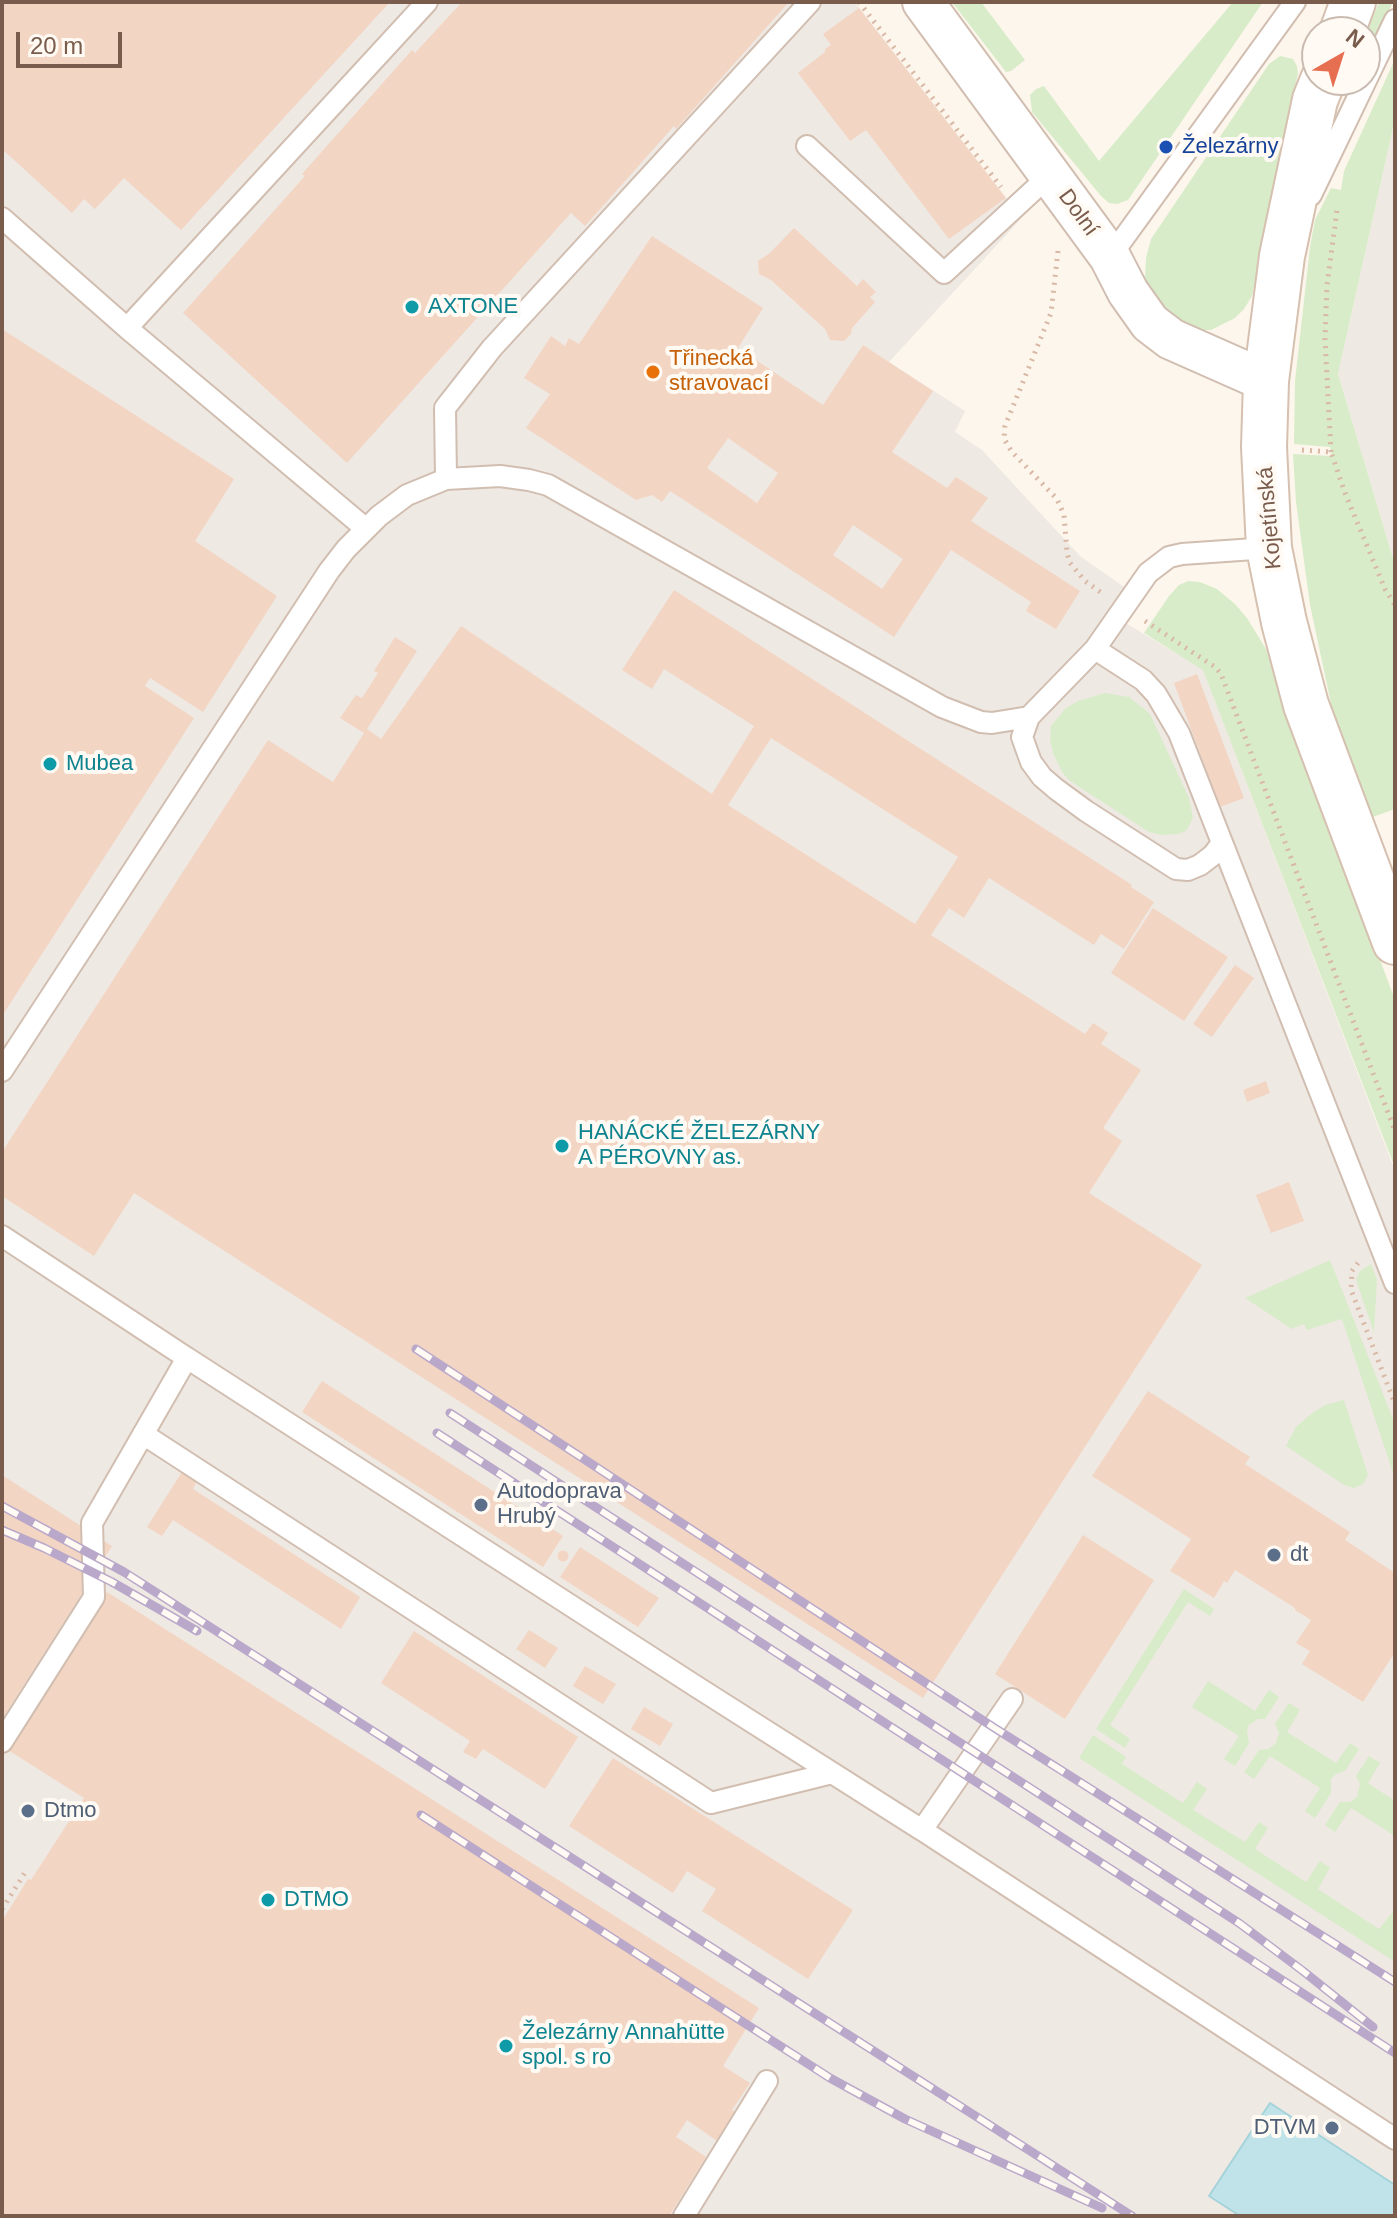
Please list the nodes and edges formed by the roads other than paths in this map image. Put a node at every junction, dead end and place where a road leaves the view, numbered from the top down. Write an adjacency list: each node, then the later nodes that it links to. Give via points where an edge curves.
1 (427, 2): 12 (lane)
2 (810, 2): 14 (lane, via 492,348 445,408)
3 (923, 2): 8 (street, Dolní)
4 (1295, 2): 11 (lane)
5 (1395, 20): 10 (lane)
6 (1317, 96): 10 (main road, Kojetínská)
7 (807, 146): 8 (lane, via 944,273)
8 (1050, 175): 11 (street, Dolní)
9 (2, 218): 12 (lane)
10 (1282, 256): 13 (main road, Kojetínská)
11 (1110, 257): 13 (street, Dolní, via 1150,323 1171,339)
12 (127, 328): 15 (lane)
13 (1266, 381): 16 (main road, Kojetínská)
14 (446, 479): 15 (lane, via 407,495); 18 (lane, via 500,476 548,485 942,707 981,722)
15 (365, 528): 21 (lane, via 329,571)
16 (1269, 548): 17 (lane, via 1169,557 1148,573); 20 (main road, Kojetínská, via 1306,705)
17 (1095, 649): 18 (lane); 19 (lane, via 1156,694 1179,733)
18 (1029, 717): 19 (lane, via 1022,737 1031,762 1086,811 1180,871 1208,861)
19 (1222, 843): 23 (lane)
20 (1395, 942)
21 (2, 1071)
22 (2, 1236): 24 (lane)
23 (1395, 1283)
24 (187, 1358): 25 (lane); 28 (lane)
25 (143, 1434): 27 (lane, via 92,1523 94,1597); 28 (lane, via 711,1803)
26 (1012, 1699): 29 (lane)
27 (2, 1742)
28 (832, 1773): 29 (lane)
29 (922, 1830): 31 (lane)
30 (767, 2081): 32 (lane)
31 (1395, 2139)
32 (684, 2216)

